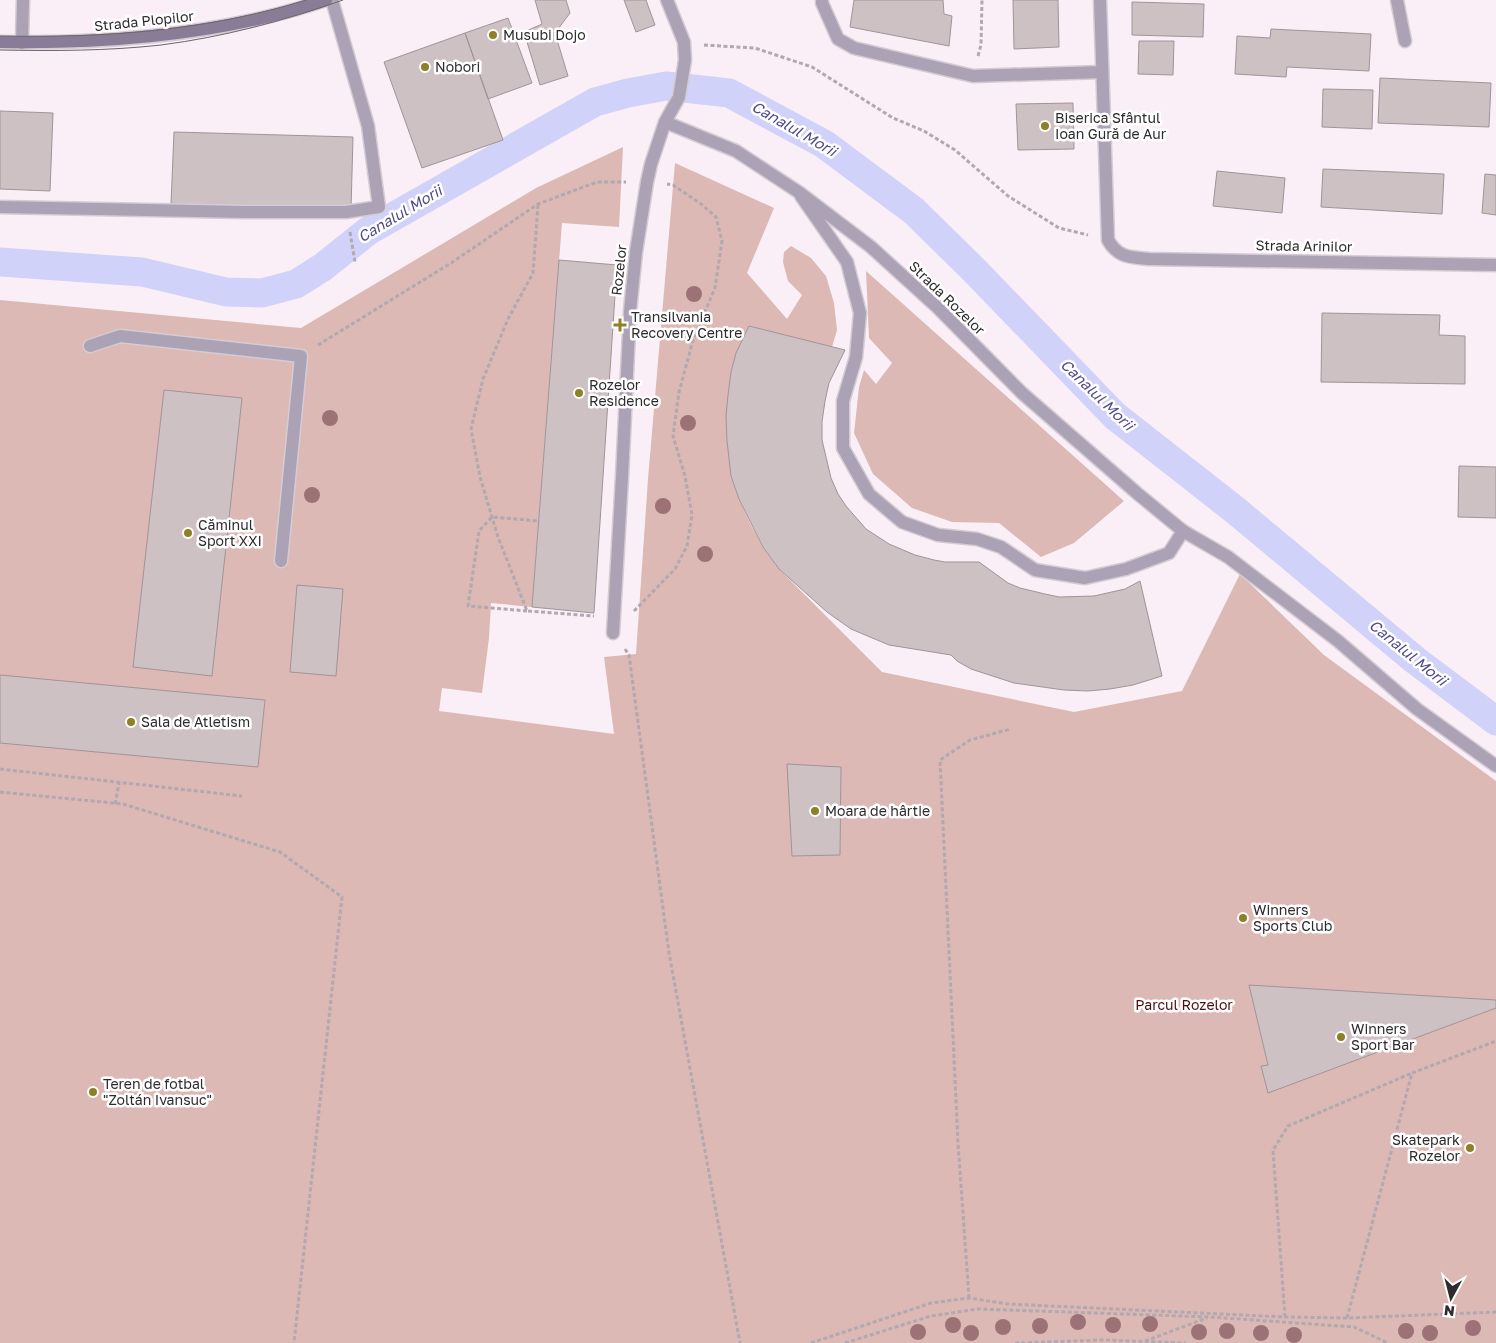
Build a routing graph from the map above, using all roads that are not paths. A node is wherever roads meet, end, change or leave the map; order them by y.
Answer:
1 (23, 0) edge
2 (326, 0) edge
3 (332, 0) edge
4 (667, 0) edge
5 (822, 0) edge
6 (1100, 0) edge
7 (1397, 0) edge
8 (1405, 41) dead end
9 (0, 42) edge
10 (22, 43) junction
11 (1102, 72) junction
12 (665, 122) junction
13 (800, 194) junction
14 (0, 207) edge
15 (1496, 265) edge
16 (90, 346) dead end
17 (1183, 531) junction
18 (281, 561) dead end
19 (613, 633) road end
20 (1496, 766) edge

1 - 10 street
2 - 10 main road, Strada Plopilor
3 - 14 street
4 - 12 street, Rozelor
5 - 11 street
6 - 11 street
7 - 8 street
9 - 10 main road, Strada Plopilor
11 - 15 street, Strada Arinilor
12 - 13 street, Strada Rozelor
12 - 19 street, Rozelor
13 - 17 street, Strada Rozelor
13 - 17 street
16 - 18 street
17 - 20 street, Strada Rozelor

